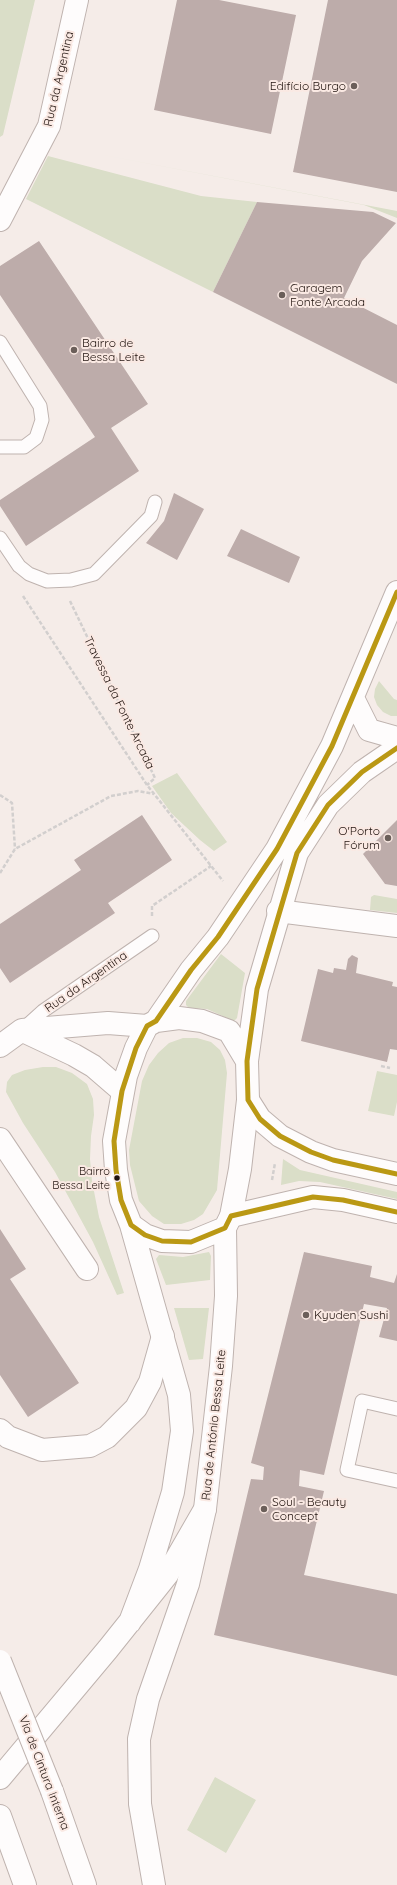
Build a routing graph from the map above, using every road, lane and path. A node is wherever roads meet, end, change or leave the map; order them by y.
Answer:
1 (77, 0) edge
2 (0, 220) edge
3 (0, 342) edge
4 (0, 450) edge
5 (155, 502) dead end
6 (0, 538) edge
7 (19, 566) junction
8 (60, 580) junction
9 (397, 592) edge
10 (353, 698) junction
11 (397, 738) edge
12 (397, 748) edge
13 (146, 784) junction
14 (154, 794) junction
15 (0, 795) edge
16 (15, 848) junction
17 (211, 866) junction
18 (0, 873) edge
19 (227, 886) dead end
20 (278, 911) junction
21 (397, 926) edge
22 (152, 936) joint
23 (152, 1024) junction
24 (22, 1030) junction
25 (0, 1046) edge
26 (248, 1061) junction
27 (381, 1066) dead end
28 (390, 1068) dead end
29 (122, 1091) junction
30 (248, 1100) junction
31 (0, 1139) edge
32 (276, 1159) dead end
33 (397, 1174) edge
34 (272, 1186) dead end
35 (397, 1212) edge
36 (228, 1222) junction
37 (131, 1225) junction
38 (87, 1269) dead end
39 (163, 1336) junction
40 (397, 1409) edge
41 (0, 1430) edge
42 (397, 1481) edge
43 (205, 1509) junction
44 (130, 1622) junction
45 (0, 1661) edge
46 (0, 1778) edge
47 (0, 1816) edge
48 (24, 1883) edge
49 (85, 1885) edge
50 (154, 1885) edge

1 - 2 main road, Rua da Argentina
3 - 4 lane
5 - 8 lane
6 - 7 lane
7 - 8 lane
7 - 13 path
8 - 13 path, Travessa da Fonte Arcada
9 - 10 main road, Rua de António Bessa Leite
10 - 11 main road
10 - 23 main road, Rua de António Bessa Leite
12 - 20 main road, Rua de António Bessa Leite
13 - 14 path, Travessa da Fonte Arcada
14 - 16 path
14 - 17 path, Travessa da Fonte Arcada
15 - 16 path
16 - 18 path
17 - 19 path, Travessa da Fonte Arcada
17 - 22 path
20 - 21 main road
20 - 26 main road, Rua de António Bessa Leite
22 - 24 lane, Rua da Argentina
23 - 24 main road, Rua da Argentina
23 - 26 main road
23 - 29 main road, Rua de António Bessa Leite
24 - 25 main road, Rua da Argentina
24 - 29 main road
26 - 30 main road, Rua de António Bessa Leite
27 - 28 path
29 - 37 main road, Rua de António Bessa Leite
30 - 33 main road
30 - 36 main road, Rua de António Bessa Leite
31 - 38 main road
32 - 34 path
35 - 36 main road
36 - 37 main road
36 - 43 main road, Rua de António Bessa Leite
37 - 39 main road, Rua de António Bessa Leite
39 - 41 main road
39 - 44 main road, Rua de António Bessa Leite
40 - 42 lane
43 - 44 main road, Rua de António Bessa Leite
43 - 50 main road
44 - 46 main road, Rua de António Bessa Leite
45 - 49 main road, Via de Cintura Interna, bridge
47 - 48 main road

